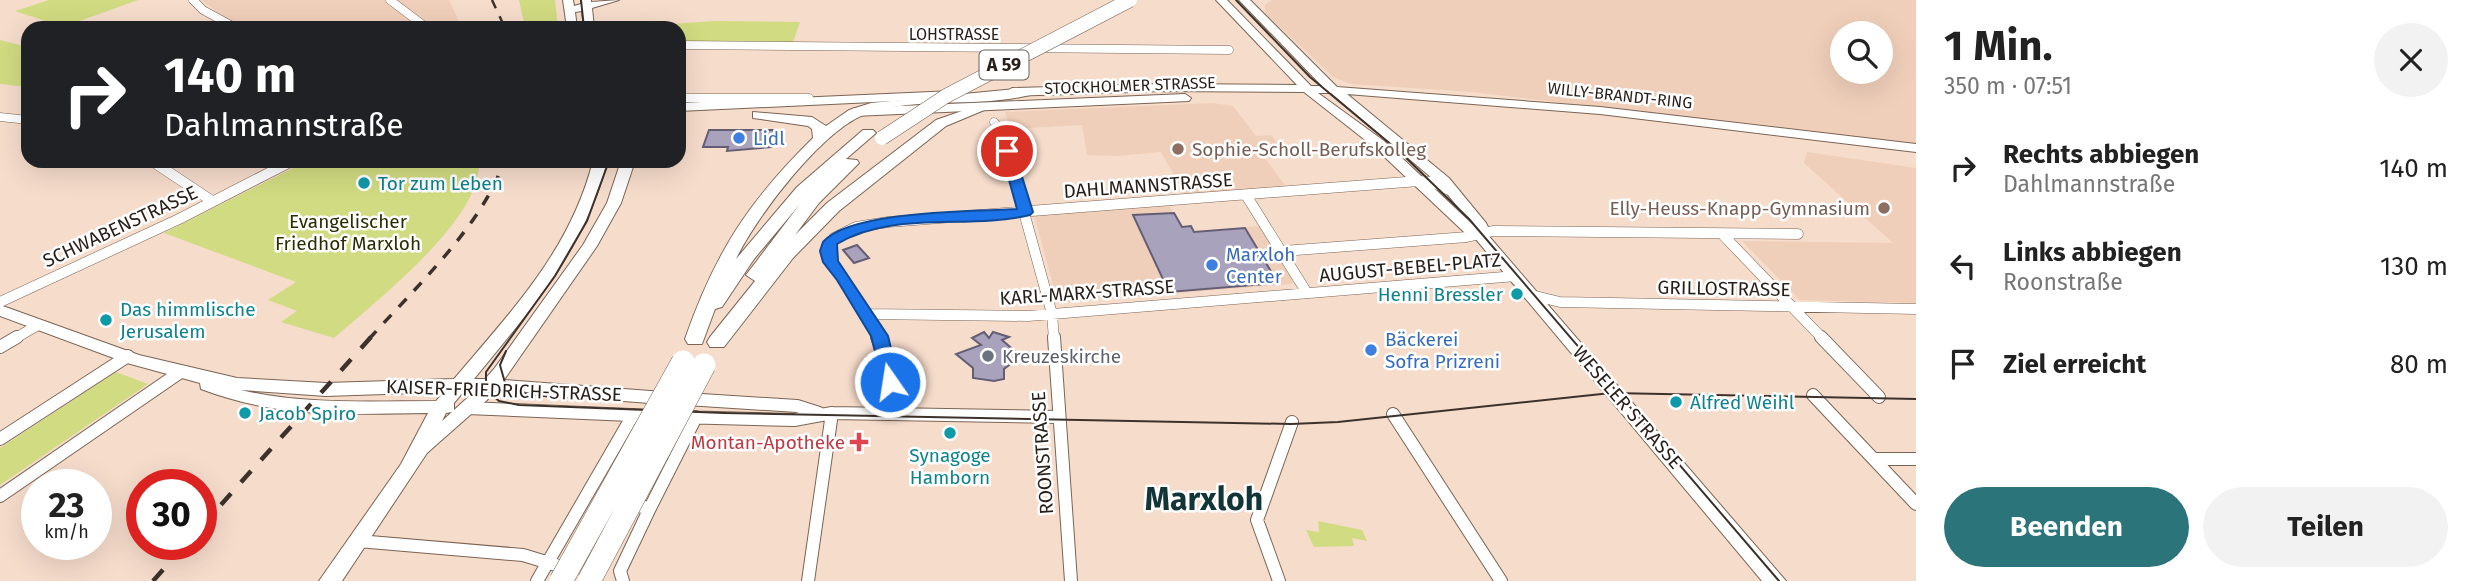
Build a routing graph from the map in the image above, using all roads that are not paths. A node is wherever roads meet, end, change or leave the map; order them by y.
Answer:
1 (192, 0) edge
2 (390, 0) edge
3 (614, 0) edge
4 (1112, 0) edge
5 (1130, 0) edge
6 (1221, 0) edge
7 (1244, 0) edge
8 (587, 4) edge
9 (569, 5) edge
10 (220, 21) edge
11 (418, 21) edge
12 (686, 45) edge
13 (1229, 50) dead end
14 (1277, 60) junction
15 (1246, 87) junction
16 (1305, 89) junction
17 (1025, 92) junction
18 (1318, 94) junction
19 (1333, 95) junction
20 (686, 98) edge
21 (836, 100) junction
22 (1346, 100) junction
23 (686, 107) edge
24 (888, 108) junction
25 (858, 112) junction
26 (992, 114) junction
27 (758, 115) junction
28 (686, 116) edge
29 (0, 117) edge
30 (21, 119) edge
31 (875, 135) junction
32 (821, 139) junction
33 (1916, 148) edge
34 (902, 152) junction
35 (1916, 154) edge
36 (162, 168) edge
37 (278, 168) edge
38 (598, 168) edge
39 (626, 168) edge
40 (1438, 176) junction
41 (1415, 177) junction
42 (1450, 190) junction
43 (1246, 195) junction
44 (212, 201) junction
45 (1025, 212) junction
46 (1479, 234) junction
47 (1798, 234) dead end
48 (1723, 235) junction
49 (1283, 251) junction
50 (1516, 276) junction
51 (1307, 293) junction
52 (1531, 295) junction
53 (0, 302) edge
54 (1792, 307) junction
55 (1916, 309) edge
56 (0, 310) edge
57 (868, 314) junction
58 (1052, 314) junction
59 (38, 325) junction
60 (695, 339) junction
61 (717, 342) junction
62 (0, 347) edge
63 (128, 356) junction
64 (693, 363) junction
65 (185, 375) junction
66 (460, 385) junction
67 (491, 385) junction
68 (1813, 395) dead end
69 (1879, 397) dead end
70 (441, 407) junction
71 (467, 408) junction
72 (825, 413) junction
73 (894, 414) junction
74 (1392, 414) dead end
75 (633, 415) junction
76 (696, 417) junction
77 (1058, 417) junction
78 (1292, 422) dead end
79 (0, 439) edge
80 (418, 453) junction
81 (1874, 459) junction
82 (1916, 459) edge
83 (0, 496) edge
84 (586, 496) junction
85 (1916, 504) edge
86 (650, 508) junction
87 (358, 541) junction
88 (554, 572) edge
89 (330, 581) edge
90 (537, 581) edge
91 (589, 581) edge
92 (605, 581) edge
93 (622, 581) edge
94 (808, 581) edge
95 (1071, 581) edge
96 (1279, 581) edge
97 (1501, 581) edge
98 (1775, 581) edge

1 - 10 street
2 - 11 street
3 - 8 main road
4 - 31 highway, A 59
5 - 31 highway, A 59, bridge
6 - 14 main road
7 - 19 main road
8 - 9 main road
12 - 13 street, LOHSTRASSE
14 - 15 main road
14 - 16 main road
15 - 16 main road, STOCKHOLMER STRASSE
15 - 17 main road, STOCKHOLMER STRASSE
16 - 18 main road, STOCKHOLMER STRASSE
17 - 21 main road, STOCKHOLMER STRASSE
17 - 24 highway
18 - 19 main road, STOCKHOLMER STRASSE
18 - 26 main road, STOCKHOLMER STRASSE
18 - 41 main road, WESELER STRASSE
19 - 22 main road, WILLY-BRANDT-RING
19 - 33 main road, WILLY-BRANDT-RING
20 - 21 street, STOCKHOLMER STRASSE
21 - 23 main road, STOCKHOLMER STRASSE
21 - 24 highway
22 - 35 main road, WILLY-BRANDT-RING
22 - 40 main road, WESELER STRASSE
24 - 25 highway
24 - 26 main road, STOCKHOLMER STRASSE
24 - 34 highway
25 - 27 main road
25 - 32 highway
26 - 34 highway
26 - 45 street, ROONSTRASSE
27 - 28 main road
27 - 32 highway
29 - 30 street
31 - 60 highway, A 59
31 - 61 highway, A 59
32 - 60 highway
34 - 61 highway
36 - 44 street
37 - 44 street, SCHWABENSTRASSE
38 - 66 main road
39 - 67 main road
40 - 41 street
40 - 42 main road, WESELER STRASSE
41 - 42 street, DAHLMANNSTRASSE
41 - 43 street, DAHLMANNSTRASSE
41 - 46 main road, WESELER STRASSE
42 - 46 main road, WESELER STRASSE
43 - 45 street, DAHLMANNSTRASSE
43 - 49 street
44 - 53 street, SCHWABENSTRASSE
45 - 57 street, DAHLMANNSTRASSE
45 - 58 street, ROONSTRASSE
46 - 48 street, AUGUST-BEBEL-PLATZ
46 - 49 street, AUGUST-BEBEL-PLATZ
46 - 50 main road, WESELER STRASSE
47 - 48 street, AUGUST-BEBEL-PLATZ
48 - 54 street
49 - 51 street
50 - 51 street, AUGUST-BEBEL-PLATZ
50 - 52 main road, WESELER STRASSE
51 - 58 street, KARL-MARX-STRASSE
52 - 54 street, GRILLOSTRASSE
52 - 98 main road, WESELER STRASSE
54 - 55 street, GRILLOSTRASSE
54 - 69 street
56 - 59 main road, KAISER-FRIEDRICH-STRASSE
57 - 58 street, KARL-MARX-STRASSE
57 - 73 street, DAHLMANNSTRASSE
58 - 77 street, ROONSTRASSE
59 - 62 street
59 - 63 main road, KAISER-FRIEDRICH-STRASSE
60 - 64 highway, A 59
61 - 64 highway, A 59
63 - 65 main road, KAISER-FRIEDRICH-STRASSE
63 - 79 street
64 - 88 highway, A 59, bridge
64 - 91 highway, A 59, bridge
65 - 66 main road, KAISER-FRIEDRICH-STRASSE
65 - 70 main road, KAISER-FRIEDRICH-STRASSE
65 - 83 street
66 - 67 main road, KAISER-FRIEDRICH-STRASSE
66 - 70 main road
67 - 71 main road
67 - 72 street, KAISER-FRIEDRICH-STRASSE
68 - 81 street
70 - 71 main road, KAISER-FRIEDRICH-STRASSE
70 - 80 main road
71 - 75 street, KAISER-FRIEDRICH-STRASSE
71 - 80 main road
72 - 73 street, KAISER-FRIEDRICH-STRASSE
72 - 76 street, KAISER-FRIEDRICH-STRASSE
72 - 94 street
73 - 77 street, KAISER-FRIEDRICH-STRASSE
74 - 97 street
75 - 76 street, KAISER-FRIEDRICH-STRASSE
75 - 84 street
76 - 86 street
77 - 95 street, ROONSTRASSE
78 - 96 street
80 - 87 main road
81 - 82 street
81 - 85 street
84 - 86 street
84 - 88 street
86 - 93 street
87 - 88 street
87 - 89 main road
88 - 90 street
88 - 92 street

